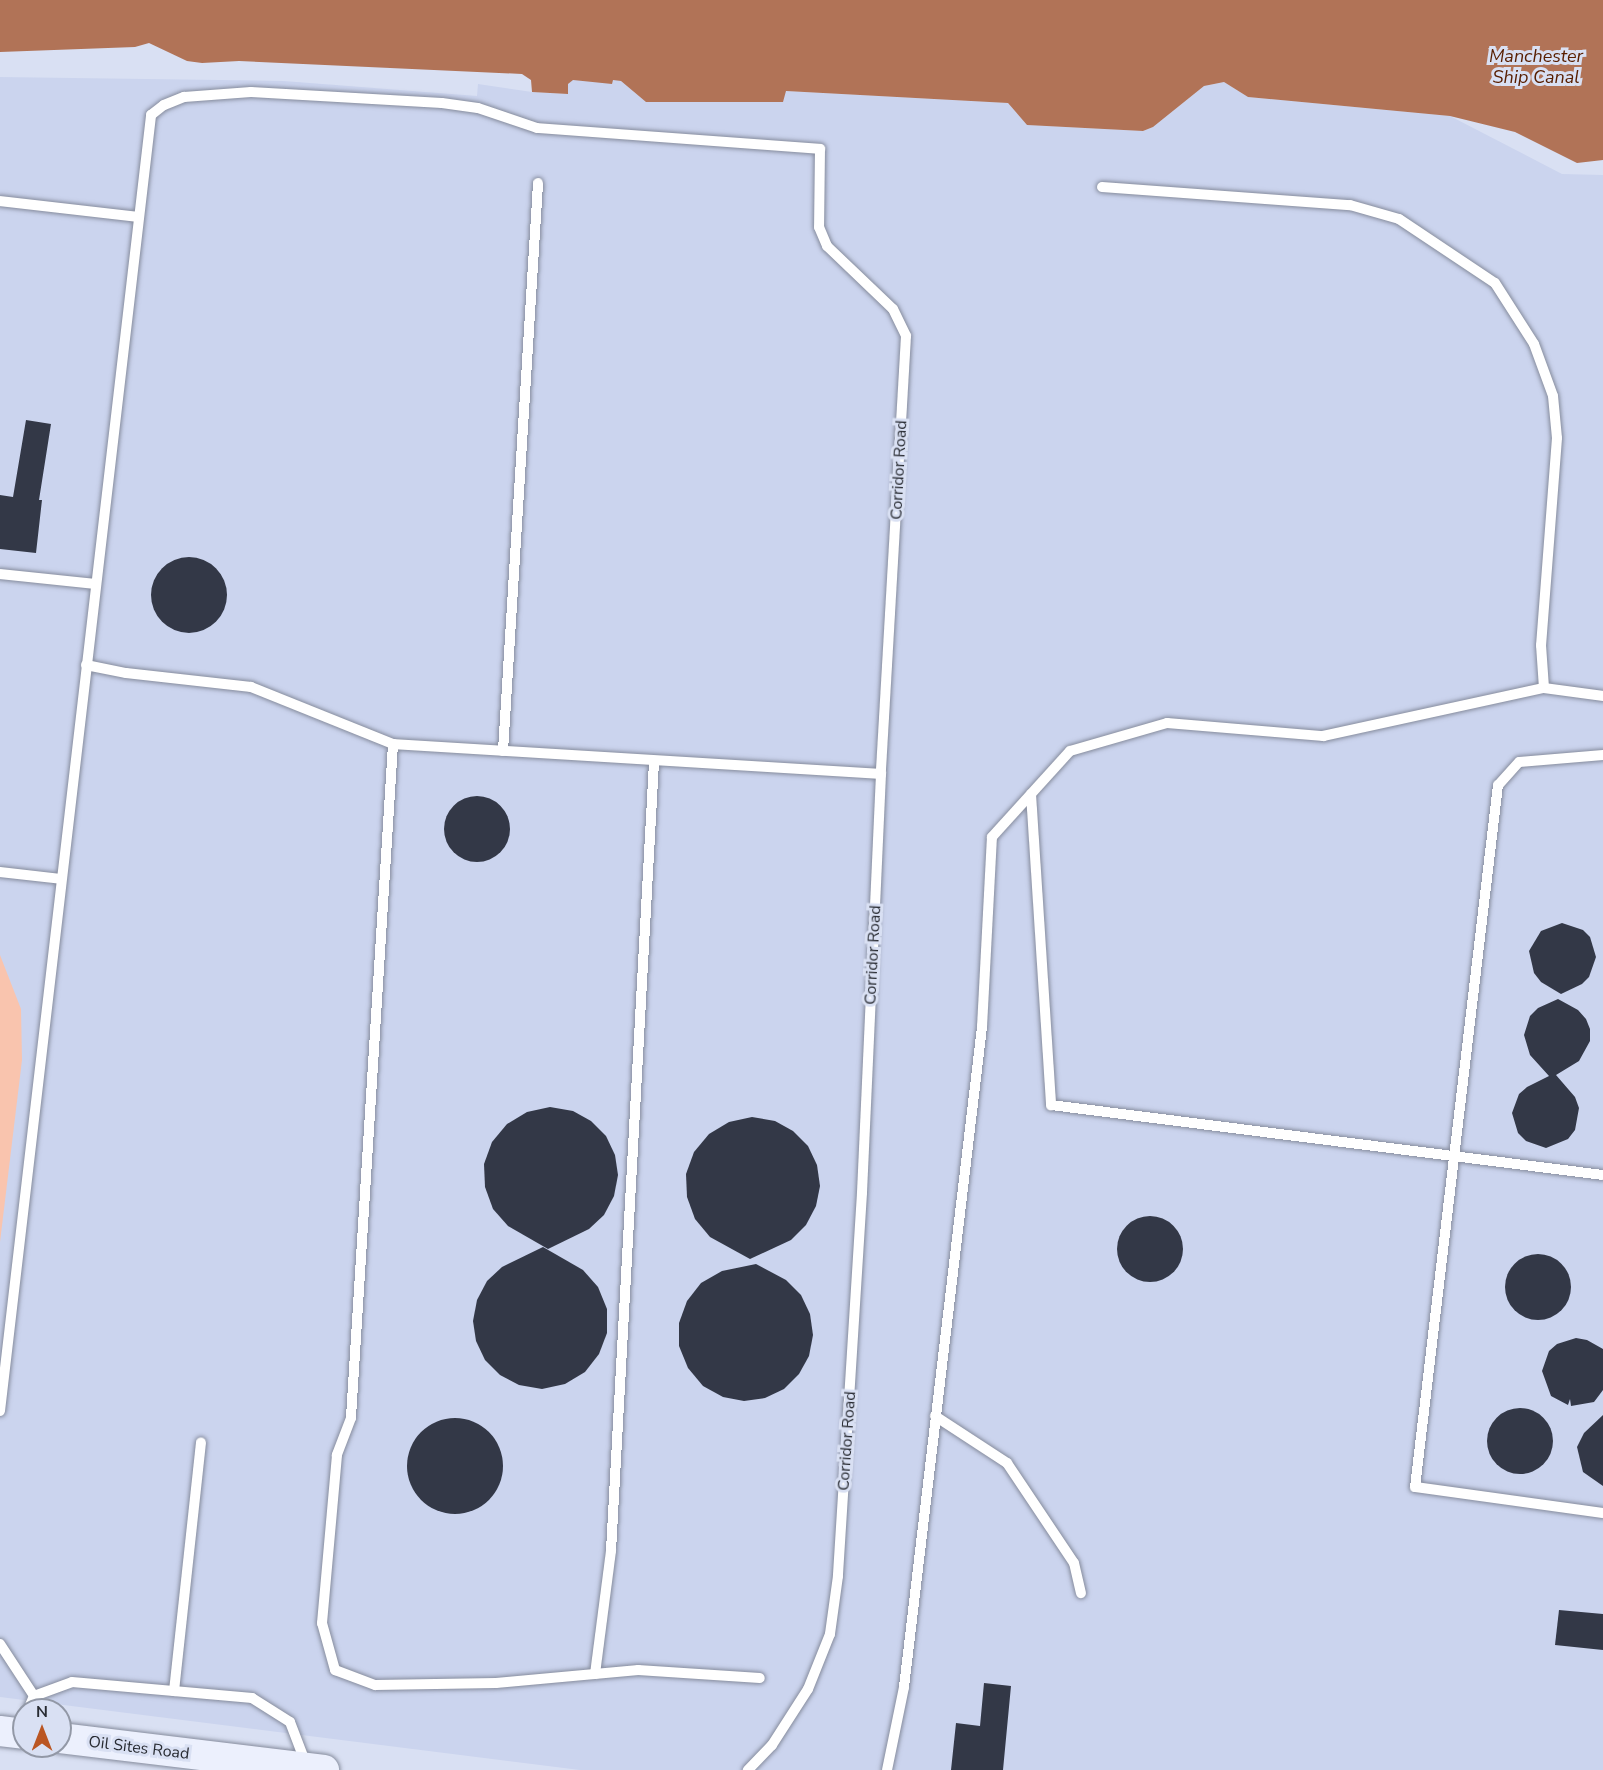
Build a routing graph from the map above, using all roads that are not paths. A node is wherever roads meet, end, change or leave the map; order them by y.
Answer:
1 (538, 183) dead end
2 (1102, 187) dead end
3 (0, 201) edge
4 (138, 217) junction
5 (0, 574) edge
6 (95, 585) junction
7 (86, 665) junction
8 (1544, 688) junction
9 (1603, 696) edge
10 (393, 744) junction
11 (503, 751) junction
12 (1603, 755) edge
13 (654, 760) junction
14 (881, 774) junction
15 (1030, 794) junction
16 (0, 872) edge
17 (61, 879) junction
18 (1453, 1156) junction
19 (1603, 1175) edge
20 (0, 1411) edge
21 (935, 1416) junction
22 (201, 1443) dead end
23 (1603, 1513) edge
24 (1081, 1593) dead end
25 (0, 1644) edge
26 (595, 1674) junction
27 (760, 1678) dead end
28 (174, 1691) junction
29 (34, 1696) joint
30 (72, 1739) edge
31 (316, 1769) edge
32 (748, 1770) edge
33 (887, 1770) edge

1 - 11 lane
2 - 8 lane
3 - 4 lane
4 - 6 lane
4 - 14 lane, Corridor Road
5 - 6 lane
6 - 7 lane
7 - 10 lane
7 - 17 lane
8 - 9 lane
8 - 15 lane
10 - 11 lane
10 - 26 lane
11 - 13 lane
12 - 18 lane
13 - 14 lane
13 - 26 lane
14 - 32 lane, Corridor Road
15 - 18 lane
15 - 21 lane
16 - 17 lane
17 - 20 lane
18 - 19 lane
18 - 23 lane
21 - 24 lane
21 - 33 lane
22 - 28 lane
25 - 29 lane
26 - 27 lane
28 - 29 lane
28 - 31 lane
30 - 31 street, Oil Sites Road

